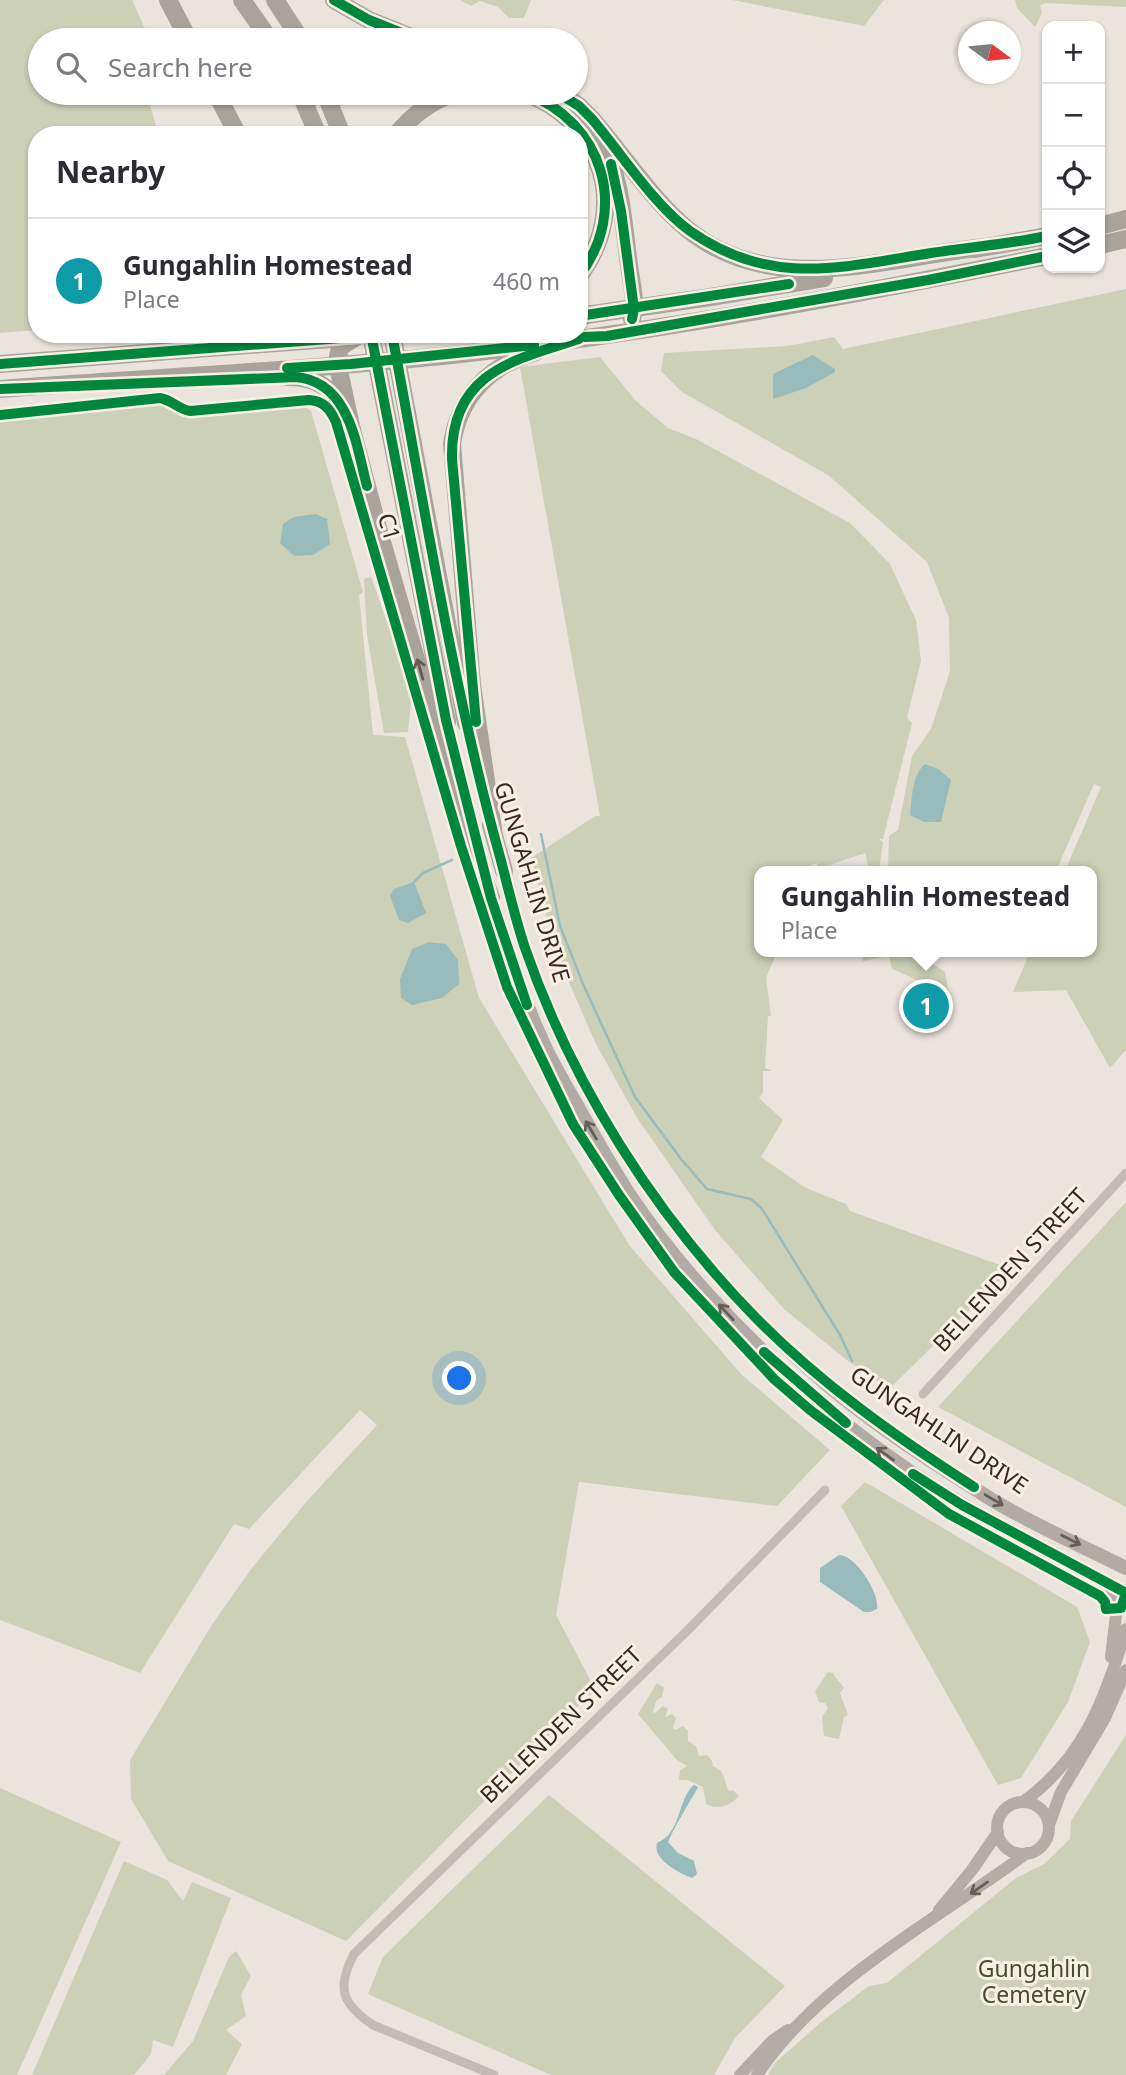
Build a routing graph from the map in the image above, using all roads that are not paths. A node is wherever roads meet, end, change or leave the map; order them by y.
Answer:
1 (168, 0) edge
2 (242, 0) edge
3 (275, 0) edge
4 (334, 0) edge
5 (183, 28) edge
6 (262, 28) edge
7 (293, 28) edge
8 (389, 28) edge
9 (222, 105) edge
10 (305, 105) edge
11 (331, 105) edge
12 (429, 105) edge
13 (550, 105) edge
14 (570, 105) edge
15 (574, 105) edge
16 (233, 126) edge
17 (314, 126) edge
18 (339, 126) edge
19 (405, 126) edge
20 (576, 126) edge
21 (588, 142) edge
22 (1126, 219) edge
23 (1105, 225) edge
24 (1042, 237) edge
25 (1126, 239) edge
26 (1105, 244) edge
27 (985, 247) junction
28 (1042, 257) edge
29 (588, 261) edge
30 (634, 309) junction
31 (588, 315) edge
32 (614, 334) junction
33 (588, 337) edge
34 (213, 343) edge
35 (247, 343) edge
36 (311, 343) edge
37 (346, 343) edge
38 (367, 343) edge
39 (394, 343) edge
40 (537, 343) edge
41 (564, 343) edge
42 (201, 348) junction
43 (337, 360) junction
44 (0, 364) edge
45 (0, 389) edge
46 (351, 426) junction
47 (494, 836) junction
48 (504, 871) joint
49 (491, 898) junction
50 (1126, 1173) edge
51 (923, 1394) dead end
52 (825, 1490) dead end
53 (1126, 1568) edge
54 (1109, 1584) junction
55 (1126, 1593) edge
56 (1126, 1629) edge
57 (1126, 1670) edge
58 (1102, 1698) junction
59 (1023, 1802) junction
60 (1049, 1825) junction
61 (998, 1832) junction
62 (1027, 1853) junction
63 (929, 1920) junction
64 (800, 2022) junction
65 (494, 2075) edge
66 (740, 2075) edge
67 (757, 2075) edge

1 - 5 highway
2 - 6 highway
3 - 7 highway
4 - 8 highway
9 - 16 highway
10 - 17 highway
11 - 18 highway
12 - 19 highway
13 - 20 highway
14 - 30 highway
15 - 27 highway
21 - 29 highway
22 - 23 highway
24 - 27 highway
25 - 26 highway
27 - 30 highway
28 - 32 highway
30 - 31 highway
30 - 32 highway
32 - 33 highway
34 - 42 highway
35 - 42 highway
36 - 43 highway
37 - 43 highway
38 - 49 highway, GUNGAHLIN DRIVE
39 - 47 highway, GUNGAHLIN DRIVE
40 - 43 highway
41 - 47 highway
42 - 44 highway
43 - 45 highway
43 - 46 highway
45 - 46 highway
49 -> 46 highway
47 - 48 highway, GUNGAHLIN DRIVE
48 -> 53 main road, GUNGAHLIN DRIVE
54 -> 49 main road, GUNGAHLIN DRIVE
50 - 51 street, BELLENDEN STREET
52 - 65 street, BELLENDEN STREET
54 - 55 main road, GUNGAHLIN DRIVE
54 - 58 main road
56 - 58 main road
57 - 60 main road
58 - 59 main road
59 - 60 main road
59 - 61 main road
60 - 62 main road
61 - 62 main road
61 - 63 main road
62 -> 63 main road
63 - 64 main road
64 - 66 main road
64 - 67 main road

